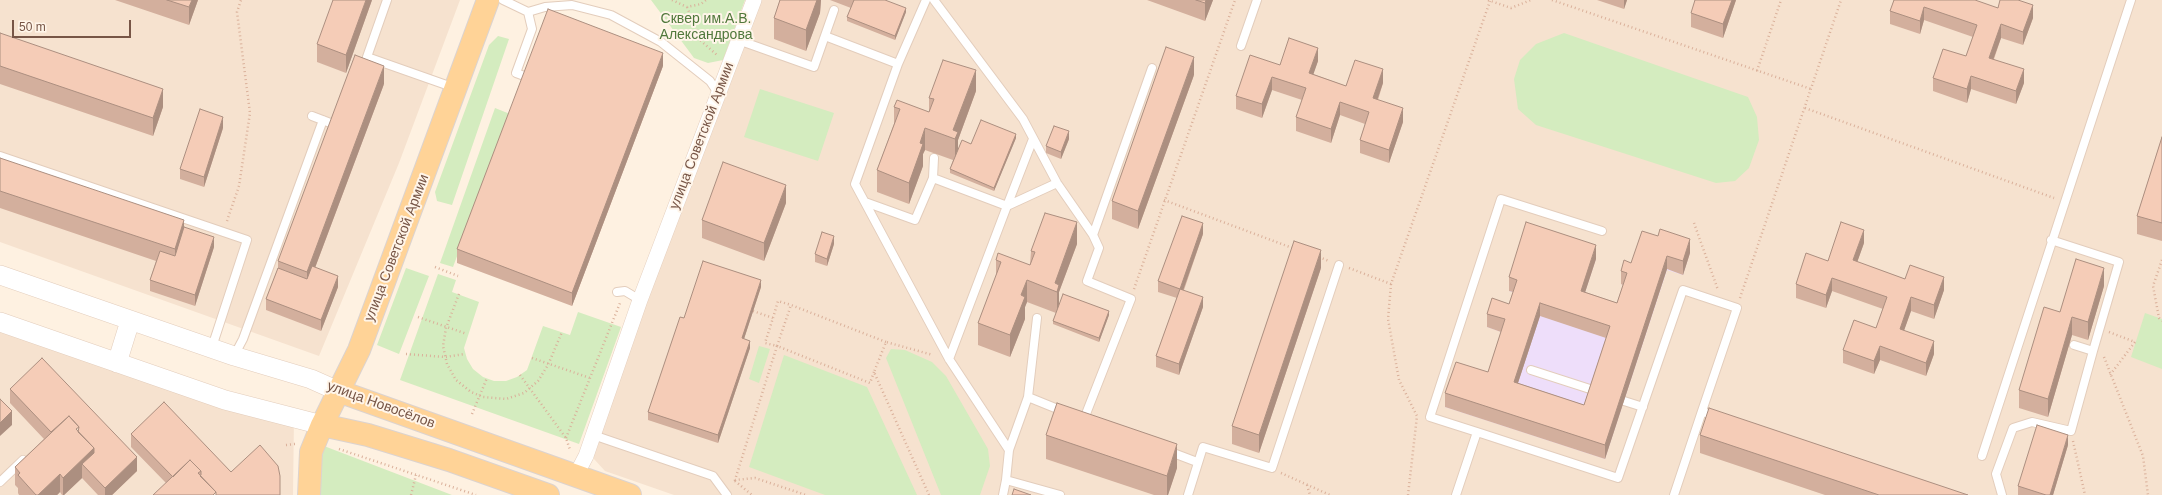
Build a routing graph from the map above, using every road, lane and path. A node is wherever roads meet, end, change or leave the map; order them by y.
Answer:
1 (241, 0) edge
2 (387, 0) edge
3 (488, 0) edge
4 (503, 0) edge
5 (672, 0) edge
6 (706, 0) edge
7 (754, 0) edge
8 (926, 0) edge
9 (934, 0) edge
10 (1235, 0) edge
11 (1257, 0) edge
12 (1489, 0) edge
13 (1531, 0) edge
14 (1552, 0) edge
15 (1781, 0) edge
16 (1841, 0) edge
17 (2132, 0) edge
18 (687, 7) junction
19 (834, 10) dead end
20 (528, 12) junction
21 (825, 36) junction
22 (738, 40) junction
23 (1241, 46) dead end
24 (898, 64) junction
25 (1152, 68) dead end
26 (1757, 71) junction
27 (527, 77) edge
28 (714, 87) junction
29 (456, 88) junction
30 (1811, 90) junction
31 (1805, 108) junction
32 (312, 116) dead end
33 (323, 120) junction
34 (333, 124) edge
35 (1033, 139) junction
36 (0, 156) edge
37 (934, 158) dead end
38 (933, 178) junction
39 (1057, 183) junction
40 (1164, 200) junction
41 (865, 202) junction
42 (2064, 202) junction
43 (1007, 206) junction
44 (1694, 223) dead end
45 (1602, 231) dead end
46 (224, 232) junction
47 (1093, 235) junction
48 (2052, 240) junction
49 (1303, 252) edge
50 (1317, 257) edge
51 (2162, 260) edge
52 (1339, 265) junction
53 (435, 267) dead end
54 (0, 276) edge
55 (458, 276) dead end
56 (1391, 284) junction
57 (621, 291) joint
58 (459, 294) dead end
59 (1131, 299) junction
60 (640, 300) junction
61 (1723, 304) junction
62 (791, 305) junction
63 (1737, 308) junction
64 (753, 311) edge
65 (418, 317) dead end
66 (773, 318) junction
67 (1037, 318) dead end
68 (130, 321) junction
69 (2162, 321) edge
70 (0, 322) edge
71 (446, 327) junction
72 (2100, 328) junction
73 (562, 332) dead end
74 (467, 334) dead end
75 (886, 342) junction
76 (2074, 345) dead end
77 (777, 346) junction
78 (212, 347) junction
79 (2093, 351) junction
80 (406, 354) dead end
81 (465, 354) dead end
82 (234, 356) junction
83 (445, 357) junction
84 (532, 358) dead end
85 (949, 359) junction
86 (117, 363) junction
87 (549, 364) junction
88 (1531, 370) dead end
89 (874, 372) junction
90 (520, 375) dead end
91 (2110, 375) junction
92 (487, 378) dead end
93 (590, 378) junction
94 (529, 389) junction
95 (1593, 390) edge
96 (338, 391) junction
97 (480, 395) junction
98 (1028, 397) junction
99 (1624, 401) edge
100 (1643, 407) junction
101 (1702, 411) junction
102 (472, 414) dead end
103 (1717, 416) edge
104 (2071, 431) junction
105 (1476, 432) junction
106 (319, 433) junction
107 (593, 435) junction
108 (566, 438) junction
109 (286, 445) dead end
110 (1162, 449) edge
111 (570, 450) dead end
112 (1009, 450) junction
113 (28, 455) edge
114 (1982, 456) dead end
115 (1198, 462) junction
116 (1269, 467) junction
117 (416, 475) junction
118 (576, 475) junction
119 (735, 480) junction
120 (1006, 480) junction
121 (0, 482) edge
122 (1307, 484) junction
123 (733, 488) dead end
124 (471, 494) edge
125 (630, 494) edge
126 (309, 495) edge
127 (411, 495) edge
128 (476, 495) edge
129 (548, 495) edge
130 (728, 495) edge
131 (752, 495) edge
132 (806, 495) edge
133 (929, 495) edge
134 (1003, 495) edge
135 (1060, 495) edge
136 (1188, 495) edge
137 (1310, 495) edge
138 (1330, 495) edge
139 (1408, 495) edge
140 (1456, 495) edge
141 (1674, 495) edge
142 (2002, 495) edge
143 (2085, 495) edge
144 (2148, 495) edge

1 - 46 path
2 - 29 lane
3 - 29 main road, улица Советской Армии
4 - 20 lane
5 - 18 path
6 - 18 path
7 - 22 street, улица Советской Армии
8 - 24 lane
9 - 35 lane
10 - 40 path
11 - 23 lane
12 - 13 path
12 - 56 path
14 - 26 path
15 - 26 path
16 - 30 path
17 - 42 lane
18 - 28 path
19 - 21 lane
20 - 27 lane
20 - 28 lane
21 - 22 lane
21 - 24 lane
22 - 28 street, улица Советской Армии
24 - 41 lane
25 - 47 lane
26 - 30 path
28 - 60 street, улица Советской Армии
29 - 96 main road, улица Советской Армии
30 - 31 path
31 - 42 path
31 - 63 path
32 - 33 lane
33 - 34 lane
33 - 82 lane
35 - 39 lane
35 - 43 lane
36 - 46 lane
37 - 38 lane
38 - 41 lane
38 - 43 lane
39 - 43 lane
39 - 47 lane
40 - 49 path
40 - 59 path
41 - 85 lane
42 - 48 lane
43 - 85 lane
44 - 61 path
45 - 105 lane
46 - 78 lane
47 - 59 lane
48 - 72 lane
48 - 114 lane
50 - 52 path
51 - 69 path
52 - 56 path
52 - 116 lane
53 - 55 path
54 - 68 street, улица Новосёлов
56 - 139 path
57 - 60 lane
57 - 93 path
58 - 71 path
59 - 98 lane
60 - 107 street, улица Советской Армии
61 - 63 lane
61 - 100 lane
62 - 66 path
62 - 75 path
62 - 77 path
63 - 101 lane
64 - 66 path
65 - 71 path
66 - 77 path
67 - 98 lane
68 - 78 street, улица Новосёлов
68 - 86 street
70 - 86 street
71 - 74 path
71 - 83 path
72 - 79 lane
72 - 91 path
73 - 87 path
75 - 85 path
75 - 89 path
76 - 79 lane
77 - 89 path
77 - 119 path
78 - 82 street, улица Новосёлов
79 - 91 path
79 - 104 lane
80 - 83 path
81 - 83 path
82 - 96 street, улица Новосёлов
83 - 97 path
84 - 87 path
85 - 112 lane
86 - 106 street
87 - 93 path
87 - 94 path
88 - 95 lane
89 - 133 path
90 - 94 path
91 - 144 path
92 - 97 path
93 - 108 path
94 - 97 path
94 - 108 path
96 - 106 main road, улица Советской Армии
96 - 118 main road, улица Новосёлов
97 - 102 path
98 - 112 lane
99 - 100 lane
100 - 105 lane
101 - 103 lane
101 - 141 lane
104 - 142 lane
104 - 143 path
105 - 140 lane
106 - 109 path
106 - 117 path
106 - 126 main road, улица Советской Армии
106 - 129 main road
107 - 118 street, улица Советской Армии
107 - 130 lane
108 - 111 path
110 - 115 lane
112 - 120 lane
113 - 121 lane
115 - 116 lane
115 - 136 lane
116 - 122 path
117 - 124 path
117 - 127 path
118 - 125 main road, улица Новосёлов
119 - 123 path
119 - 131 path
119 - 132 path
120 - 134 lane
120 - 135 lane
122 - 137 path
122 - 138 path
124 - 128 path

